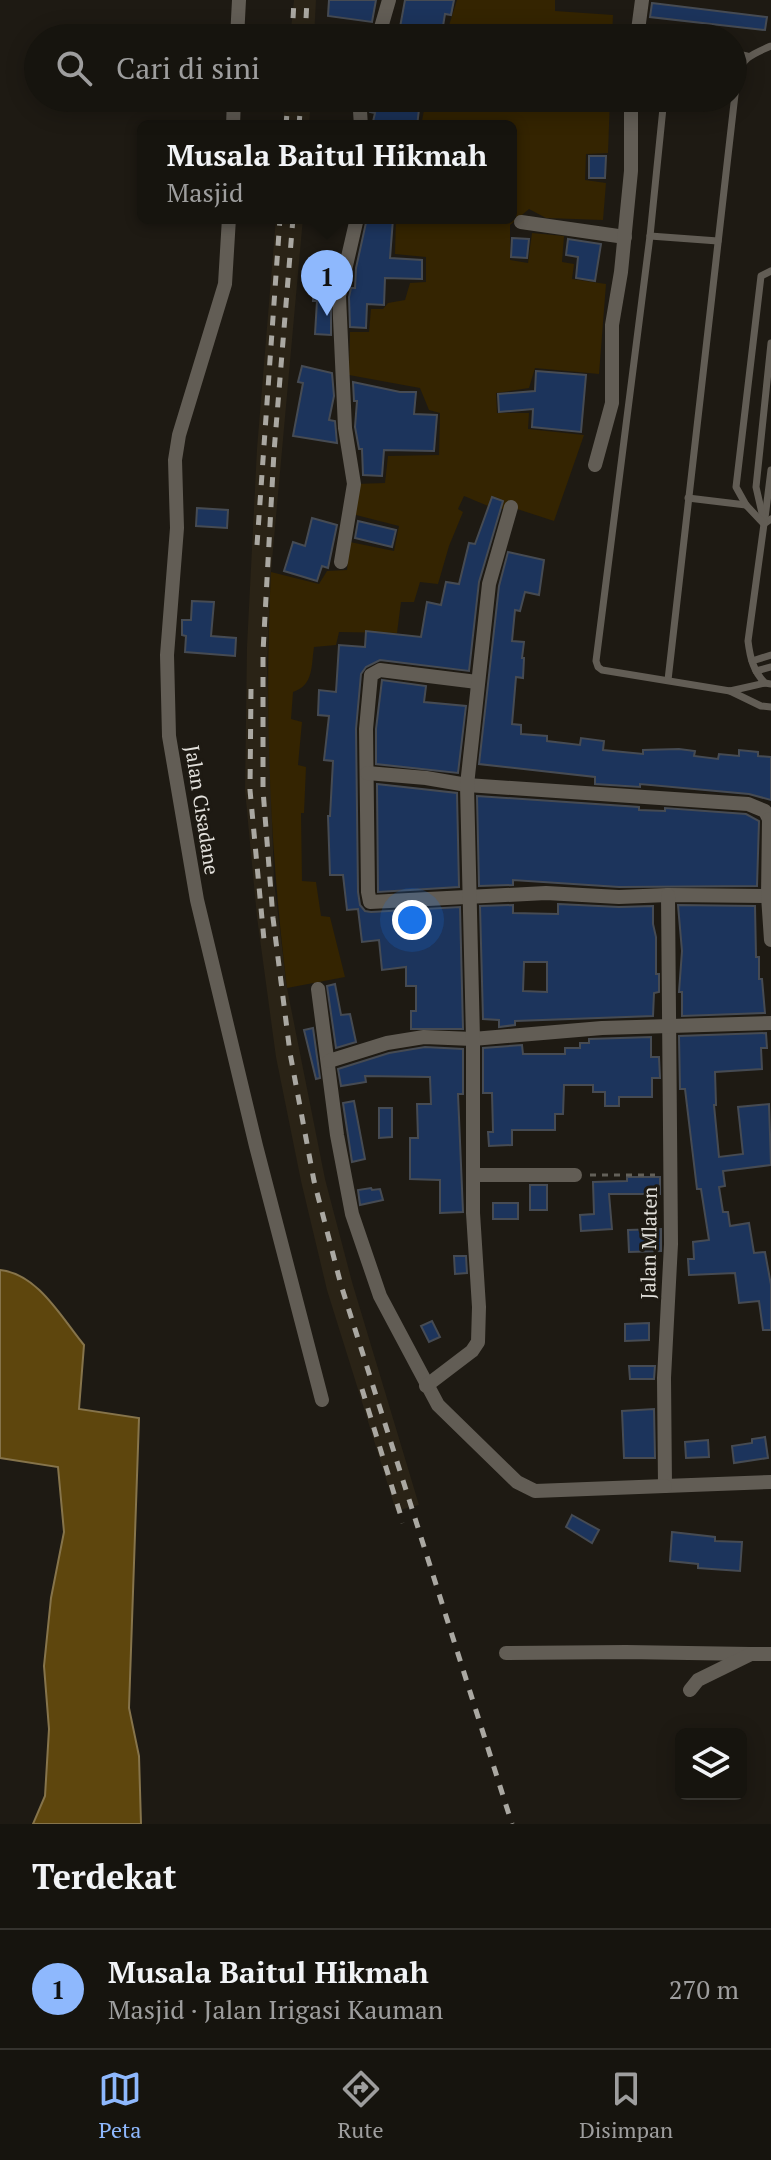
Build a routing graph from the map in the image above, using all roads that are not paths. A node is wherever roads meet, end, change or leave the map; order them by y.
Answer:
1 (239, 0) edge
2 (389, 0) edge
3 (642, 0) edge
4 (238, 24) edge
5 (382, 24) edge
6 (639, 24) edge
7 (771, 46) edge
8 (747, 56) edge
9 (631, 112) edge
10 (663, 112) edge
11 (733, 112) edge
12 (521, 222) dead end
13 (229, 224) edge
14 (356, 224) edge
15 (650, 236) junction
16 (625, 237) junction
17 (718, 241) junction
18 (771, 271) edge
19 (771, 343) edge
20 (595, 465) dead end
21 (771, 470) edge
22 (688, 498) junction
23 (746, 505) junction
24 (511, 507) dead end
25 (771, 513) edge
26 (768, 521) edge
27 (341, 562) dead end
28 (771, 655) edge
29 (752, 661) junction
30 (771, 667) edge
31 (756, 671) junction
32 (668, 680) junction
33 (477, 682) junction
34 (768, 683) edge
35 (730, 691) junction
36 (771, 707) edge
37 (367, 773) junction
38 (467, 785) junction
39 (770, 819) edge
40 (668, 895) junction
41 (768, 896) junction
42 (468, 897) junction
43 (771, 940) edge
44 (318, 989) dead end
45 (771, 1023) edge
46 (668, 1027) junction
47 (473, 1039) junction
48 (329, 1061) junction
49 (473, 1175) junction
50 (575, 1175) road end
51 (426, 1386) junction
52 (322, 1400) dead end
53 (771, 1482) edge
54 (665, 1486) junction
55 (506, 1653) dead end
56 (751, 1654) junction
57 (771, 1654) edge
58 (690, 1690) dead end

1 - 4 street
2 - 5 street
3 - 6 street
7 - 8 lane
9 - 16 street
10 - 15 lane
11 - 17 lane
12 - 16 street
13 - 52 street, Jalan Cisadane
14 - 27 street
15 - 17 lane
15 - 32 lane
16 - 20 street
17 - 22 lane
18 - 23 lane
19 - 26 lane
21 - 26 lane
22 - 23 lane
22 - 32 lane
23 - 26 lane
24 - 33 street
25 - 26 lane
26 - 29 lane
28 - 29 lane
29 - 31 lane
30 - 31 lane
31 - 34 lane
32 - 35 lane
33 - 37 street
33 - 38 street
34 - 35 lane
35 - 36 lane
37 - 38 street
37 - 42 street
38 - 39 street
38 - 42 street
39 - 41 street
40 - 41 street
40 - 42 street
40 - 46 street, Jalan Mlaten
41 - 43 street
42 - 47 street
44 - 48 street
45 - 46 street
46 - 47 street
46 - 54 street, Jalan Mlaten
47 - 48 street
47 - 49 street
48 - 51 street
49 - 50 street
49 - 51 street
51 - 54 street
53 - 54 street
55 - 56 street
56 - 57 street
56 - 58 street

